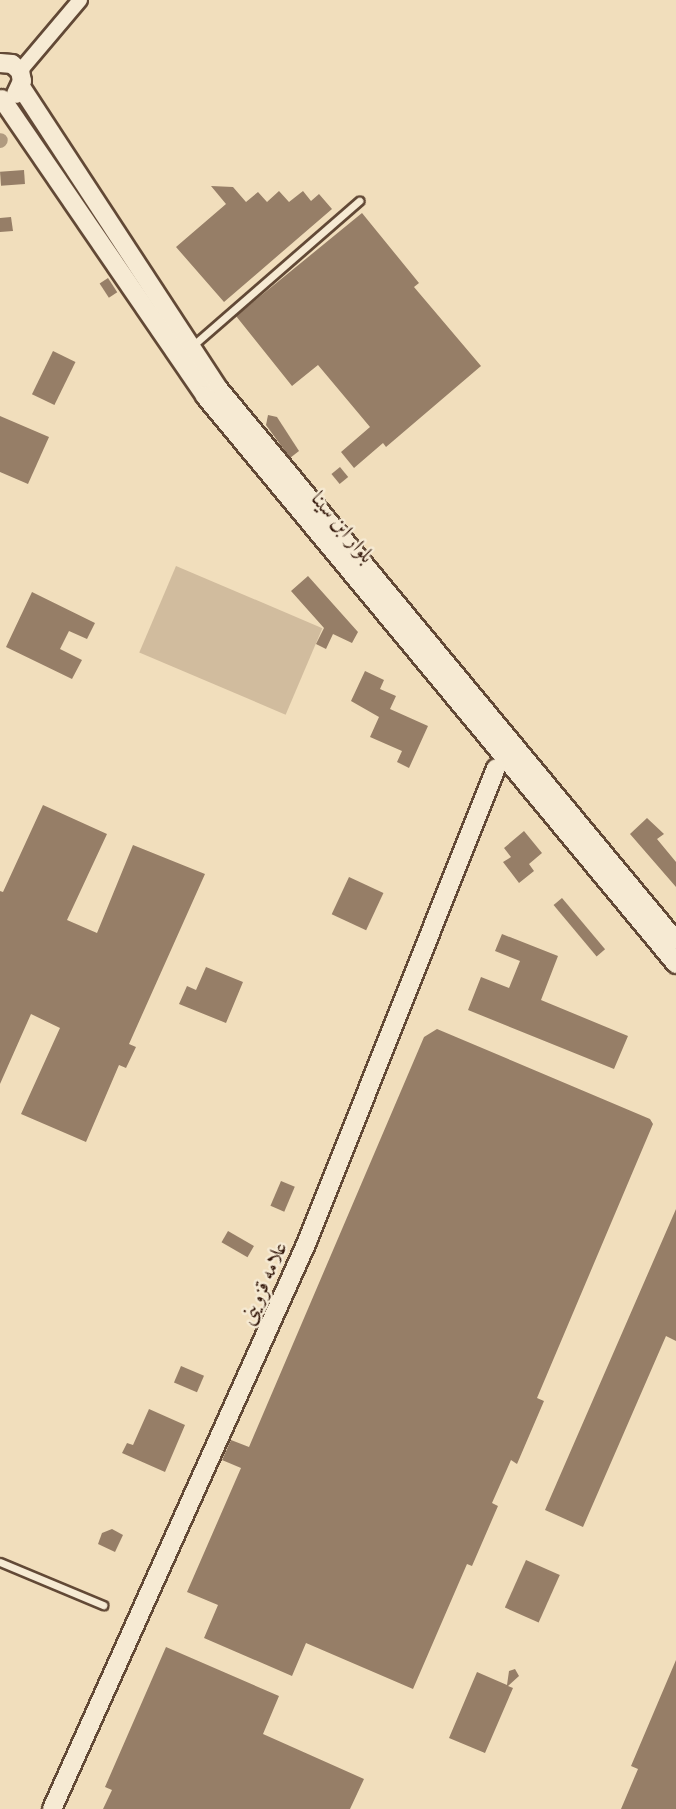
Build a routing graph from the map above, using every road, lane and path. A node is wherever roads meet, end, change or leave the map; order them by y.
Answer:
1 (80, 0) edge
2 (10, 66) edge
3 (1, 99) edge
4 (359, 201) dead end
5 (190, 347) junction
6 (496, 768) dead end
7 (676, 941) edge
8 (676, 964) edge
9 (0, 1562) edge
10 (103, 1605) dead end
11 (52, 1809) edge

1 - 2 street
2 - 3 street
2 - 5 street, بلوار ابن سینا
3 - 8 street, بلوار ابن سینا
4 - 5 lane
5 - 7 street, بلوار ابن سینا
6 - 11 street, علامه قزوینی
9 - 10 lane

